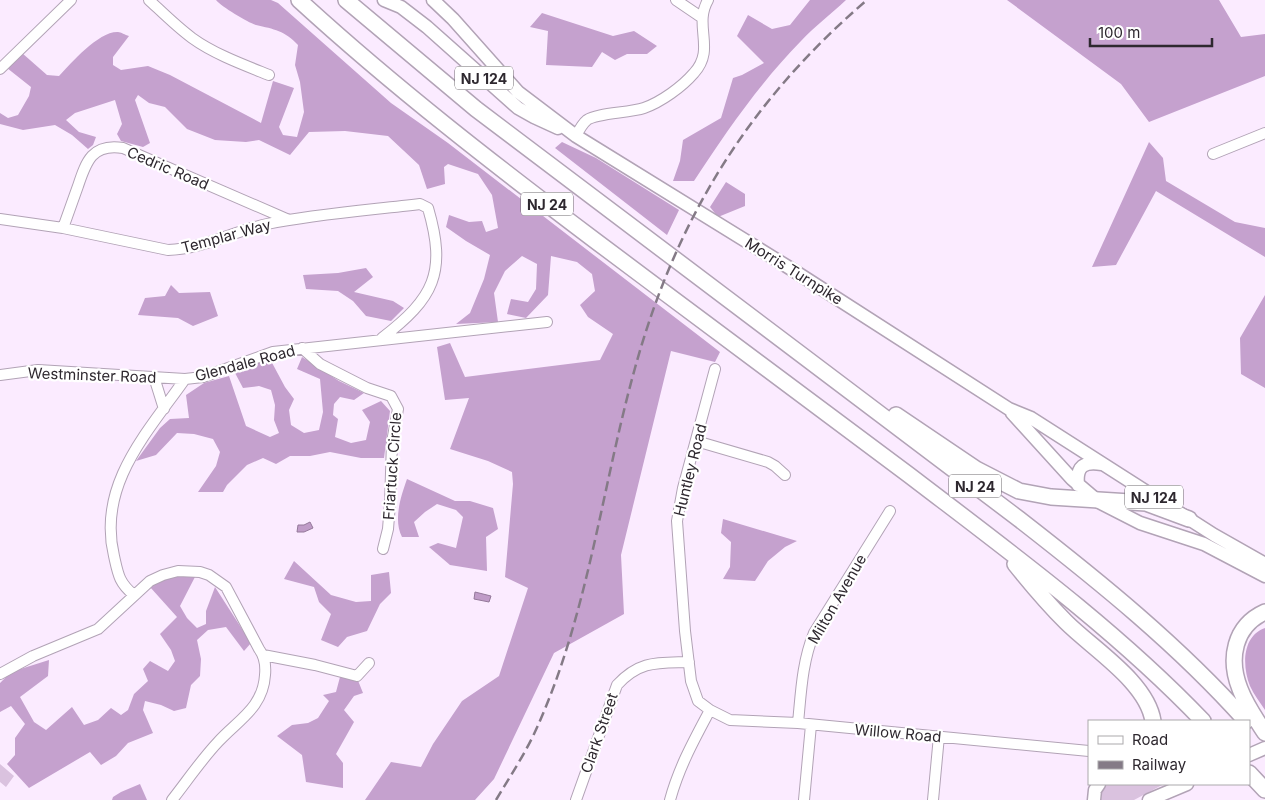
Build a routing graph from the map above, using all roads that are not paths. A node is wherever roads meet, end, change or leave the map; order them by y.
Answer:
1 (71, 0) edge
2 (149, 0) edge
3 (346, 0) edge
4 (384, 0) edge
5 (433, 0) edge
6 (676, 0) edge
7 (708, 0) edge
8 (302, 3) edge
9 (356, 6) edge
10 (701, 17) junction
11 (0, 69) edge
12 (269, 75) dead end
13 (1265, 133) edge
14 (576, 136) junction
15 (1213, 154) dead end
16 (0, 219) edge
17 (289, 220) junction
18 (63, 228) junction
19 (733, 305) junction
20 (547, 322) dead end
21 (381, 339) junction
22 (302, 348) junction
23 (716, 369) dead end
24 (0, 375) edge
25 (154, 377) junction
26 (185, 379) junction
27 (164, 409) junction
28 (1009, 409) junction
29 (696, 441) junction
30 (1102, 464) junction
31 (785, 476) dead end
32 (1078, 485) junction
33 (1096, 499) junction
34 (890, 512) dead end
35 (1189, 519) junction
36 (990, 537) junction
37 (383, 549) dead end
38 (1265, 564) edge
39 (1265, 576) edge
40 (134, 595) junction
41 (1265, 612) edge
42 (263, 655) junction
43 (689, 662) junction
44 (369, 663) dead end
45 (1, 673) edge
46 (710, 710) junction
47 (1153, 720) edge
48 (1202, 720) edge
49 (1245, 720) edge
50 (798, 723) junction
51 (811, 725) junction
52 (1250, 725) edge
53 (1265, 733) edge
54 (939, 736) junction
55 (1265, 742) edge
56 (1265, 748) edge
57 (1088, 751) edge
58 (1250, 755) edge
59 (1250, 774) edge
60 (1185, 785) edge
61 (1265, 790) edge
62 (172, 800) edge
63 (576, 800) edge
64 (670, 800) edge
65 (804, 800) edge
66 (933, 800) edge
67 (1149, 800) edge

1 - 11 street
2 - 12 street
3 - 9 highway, NJ 24
4 - 14 main road, NJ 124
5 - 14 main road, NJ 124
6 - 10 street
7 - 10 street
8 - 36 highway, NJ 24
9 - 19 highway, NJ 24
10 - 14 street
13 - 15 street
14 - 28 main road, Morris Turnpike / NJ 124
16 - 18 street, Templar Way
17 - 18 street, Templar Way
17 - 18 street, Cedric Road
17 - 21 street, Templar Way
19 - 33 highway
19 - 49 highway, NJ 24
20 - 21 street, Glendale Road
21 - 22 street, Glendale Road
22 - 26 street, Glendale Road
22 - 37 street, Friartuck Circle
23 - 29 street, Huntley Road
24 - 25 street, Westminster Road
25 - 26 street, Westminster Road
25 - 27 street
26 - 27 street, Glendale Road
27 - 40 street, Glendale Road
28 - 30 main road, Morris Turnpike / NJ 124
28 - 32 main road, Morris Turnpike / NJ 124
29 - 31 street
29 - 43 street, Huntley Road
30 - 32 main road
30 - 35 main road, Morris Turnpike / NJ 124
32 - 33 main road, Morris Turnpike / NJ 124
33 - 35 highway
33 - 39 main road, Morris Turnpike / NJ 124
34 - 50 street, Milton Avenue
35 - 38 main road, Morris Turnpike / NJ 124
36 - 47 highway
36 - 48 highway, NJ 24
40 - 42 street
40 - 45 street
41 - 53 highway
42 - 44 street
42 - 62 street
43 - 46 street, Huntley Road
43 - 63 street, Clark Street
46 - 50 street, Willow Road
46 - 64 street
50 - 51 street, Willow Road
51 - 54 street, Willow Road
51 - 65 street
52 - 55 highway
54 - 57 street, Willow Road
54 - 66 street
56 - 58 main road
59 - 61 highway
60 - 67 main road

